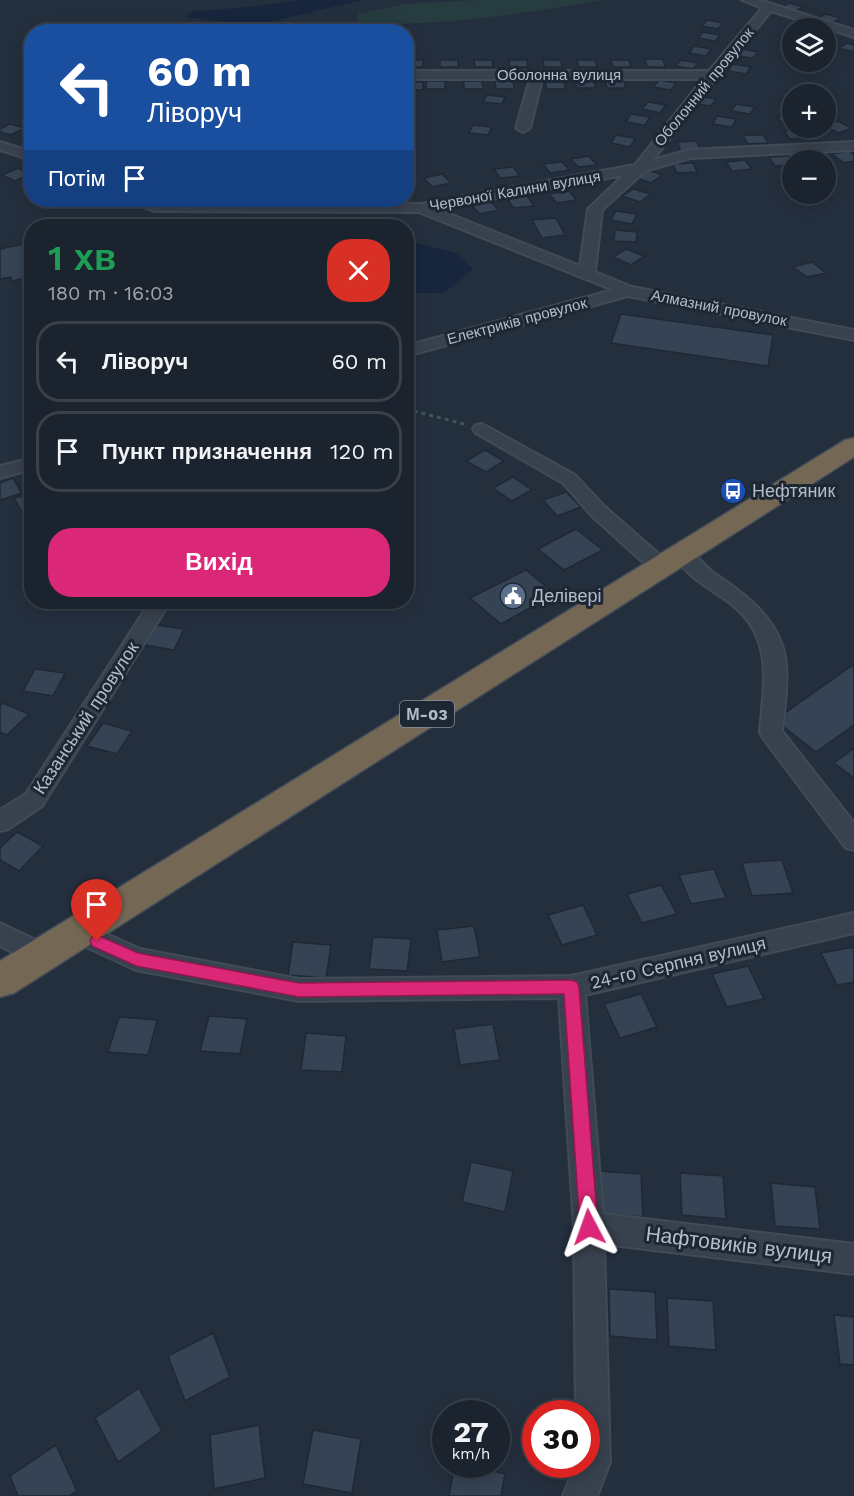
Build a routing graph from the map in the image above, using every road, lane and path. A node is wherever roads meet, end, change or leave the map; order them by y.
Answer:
1 (748, 0) edge
2 (769, 7) junction
3 (854, 34) edge
4 (414, 75) edge
5 (537, 75) junction
6 (712, 75) junction
7 (523, 128) dead end
8 (0, 146) edge
9 (854, 146) edge
10 (24, 154) edge
11 (640, 168) junction
12 (155, 207) edge
13 (421, 208) junction
14 (587, 274) junction
15 (628, 291) junction
16 (854, 335) edge
17 (414, 349) edge
18 (414, 411) edge
19 (482, 429) joint
20 (854, 446) edge
21 (24, 465) edge
22 (0, 472) edge
23 (672, 561) junction
24 (156, 609) edge
25 (0, 822) edge
26 (854, 841) edge
27 (854, 923) edge
28 (78, 932) junction
29 (0, 934) edge
30 (41, 955) junction
31 (0, 981) edge
32 (571, 987) junction
33 (589, 1227) junction
34 (854, 1259) edge
35 (579, 1496) edge

1 - 2 street
2 - 3 street
2 - 6 street, Оболонний провулок
4 - 5 street, Оболонна вулиця
5 - 6 street, Оболонна вулиця
5 - 7 street
6 - 11 street, Оболонний провулок
8 - 10 street
9 - 11 street, Червоної Калини вулиця
11 - 13 street, Червоної Калини вулиця
11 - 14 street
12 - 13 street, Червоної Калини вулиця
13 - 14 street, Алмазний провулок
14 - 15 street, Алмазний провулок
15 - 16 street, Алмазний провулок
15 - 17 street, Електриків провулок
18 - 19 path
19 - 23 street
20 - 23 highway, М-03
21 - 22 street
23 - 26 street
23 - 28 highway, М-03
24 - 25 street, Казанський провулок
27 - 32 street, 24-го Серпня вулиця
28 - 30 highway, М-03
28 - 32 street, 24-го Серпня вулиця
29 - 30 street
30 - 31 highway, М-03
32 - 33 street
33 - 34 street, Нафтовиків вулиця
33 - 35 street

